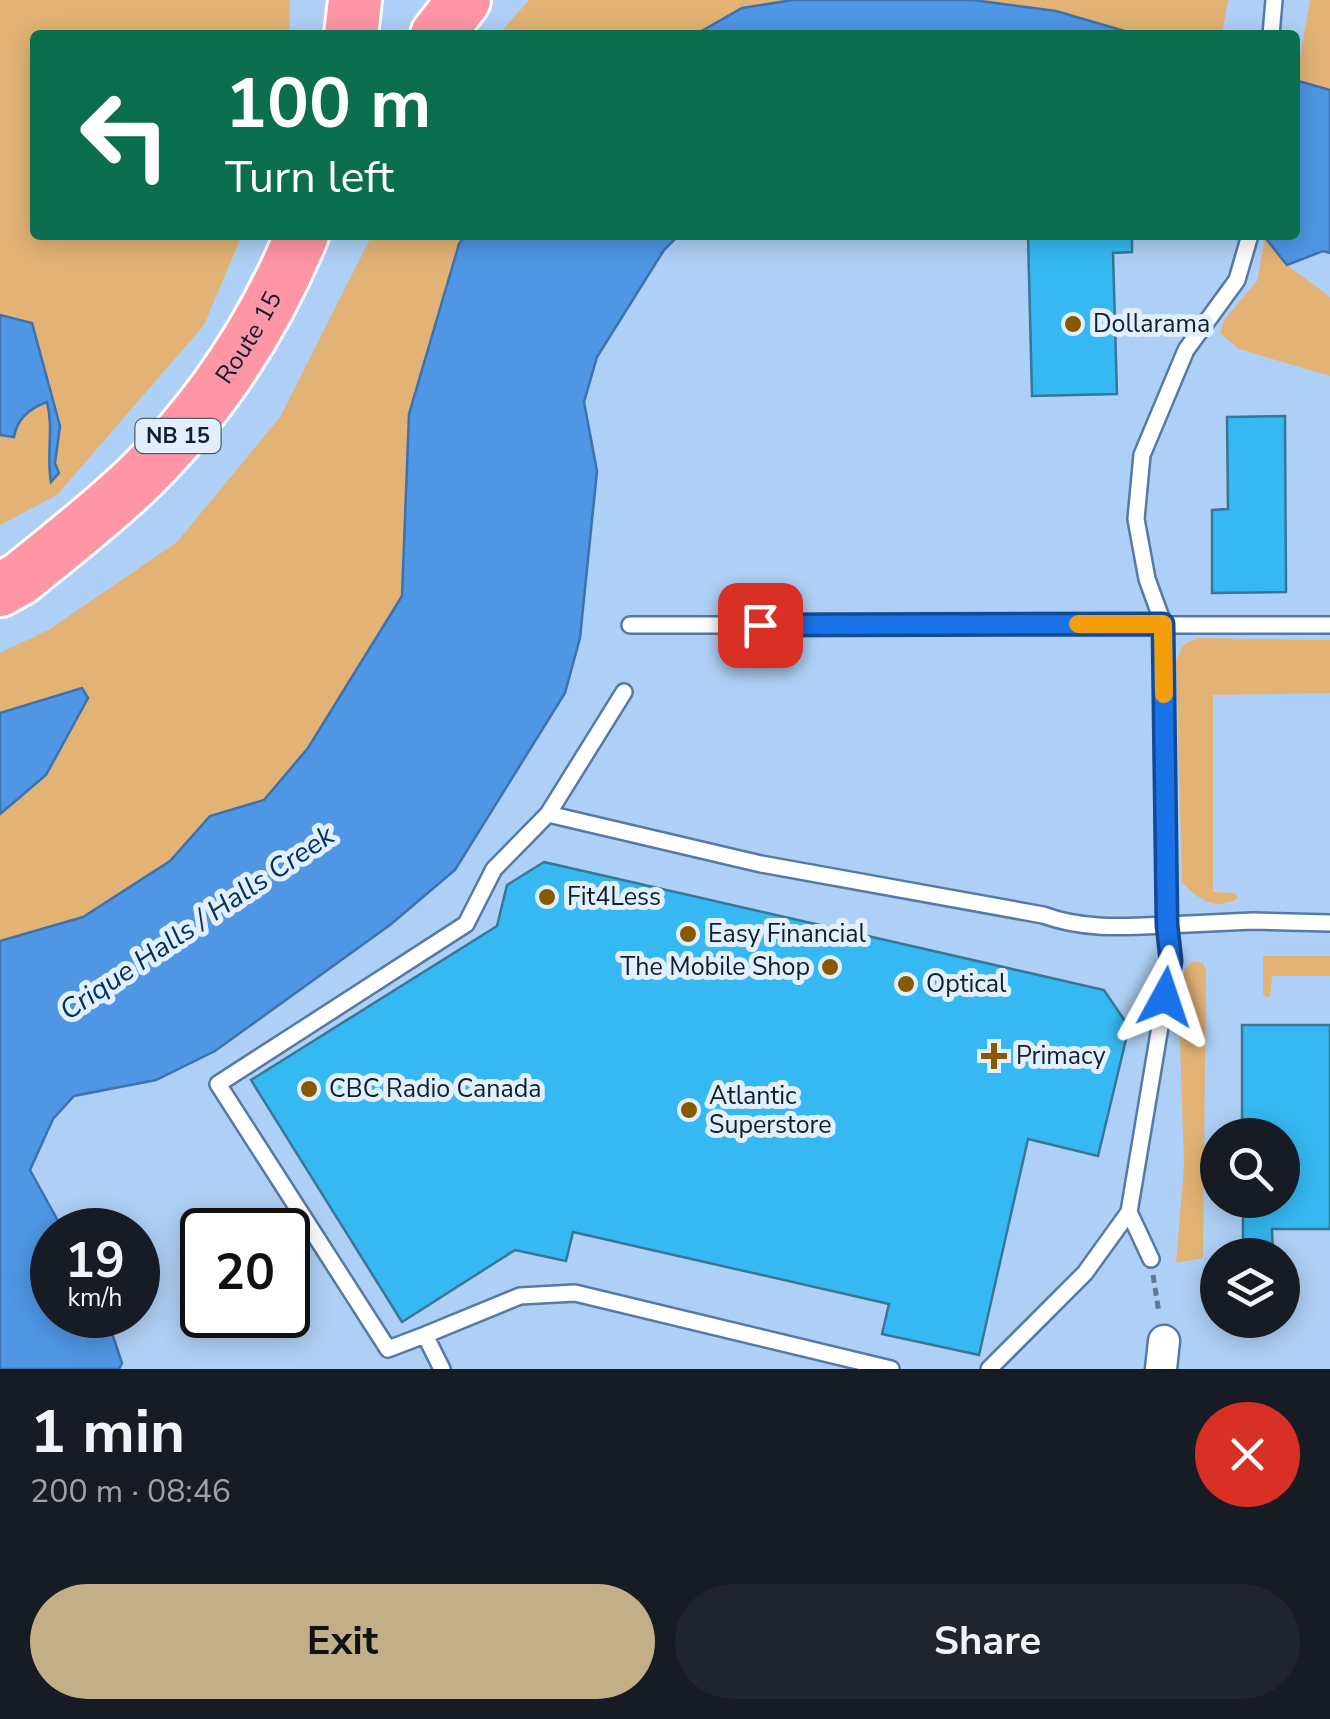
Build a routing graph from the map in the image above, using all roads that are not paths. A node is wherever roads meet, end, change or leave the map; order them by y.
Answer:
1 (354, 0) edge
2 (464, 0) edge
3 (1274, 0) edge
4 (351, 30) edge
5 (441, 30) edge
6 (1271, 30) edge
7 (300, 240) edge
8 (1249, 240) edge
9 (0, 590) edge
10 (1163, 624) junction
11 (630, 625) dead end
12 (1330, 625) edge
13 (624, 692) dead end
14 (548, 814) junction
15 (1330, 922) edge
16 (1167, 925) junction
17 (1129, 1212) junction
18 (1151, 1259) road end
19 (425, 1334) junction
20 (442, 1369) edge
21 (891, 1369) edge
22 (990, 1369) edge

1 - 4 highway
2 - 5 highway
3 - 6 lane
7 - 9 highway, Route 15 / NB 15
8 - 10 lane
10 - 11 lane
10 - 12 lane
10 - 16 lane
13 - 14 lane
14 - 16 lane
14 - 19 lane
15 - 16 lane
16 - 17 lane
17 - 18 lane
17 - 22 lane
19 - 20 lane
19 - 21 lane

